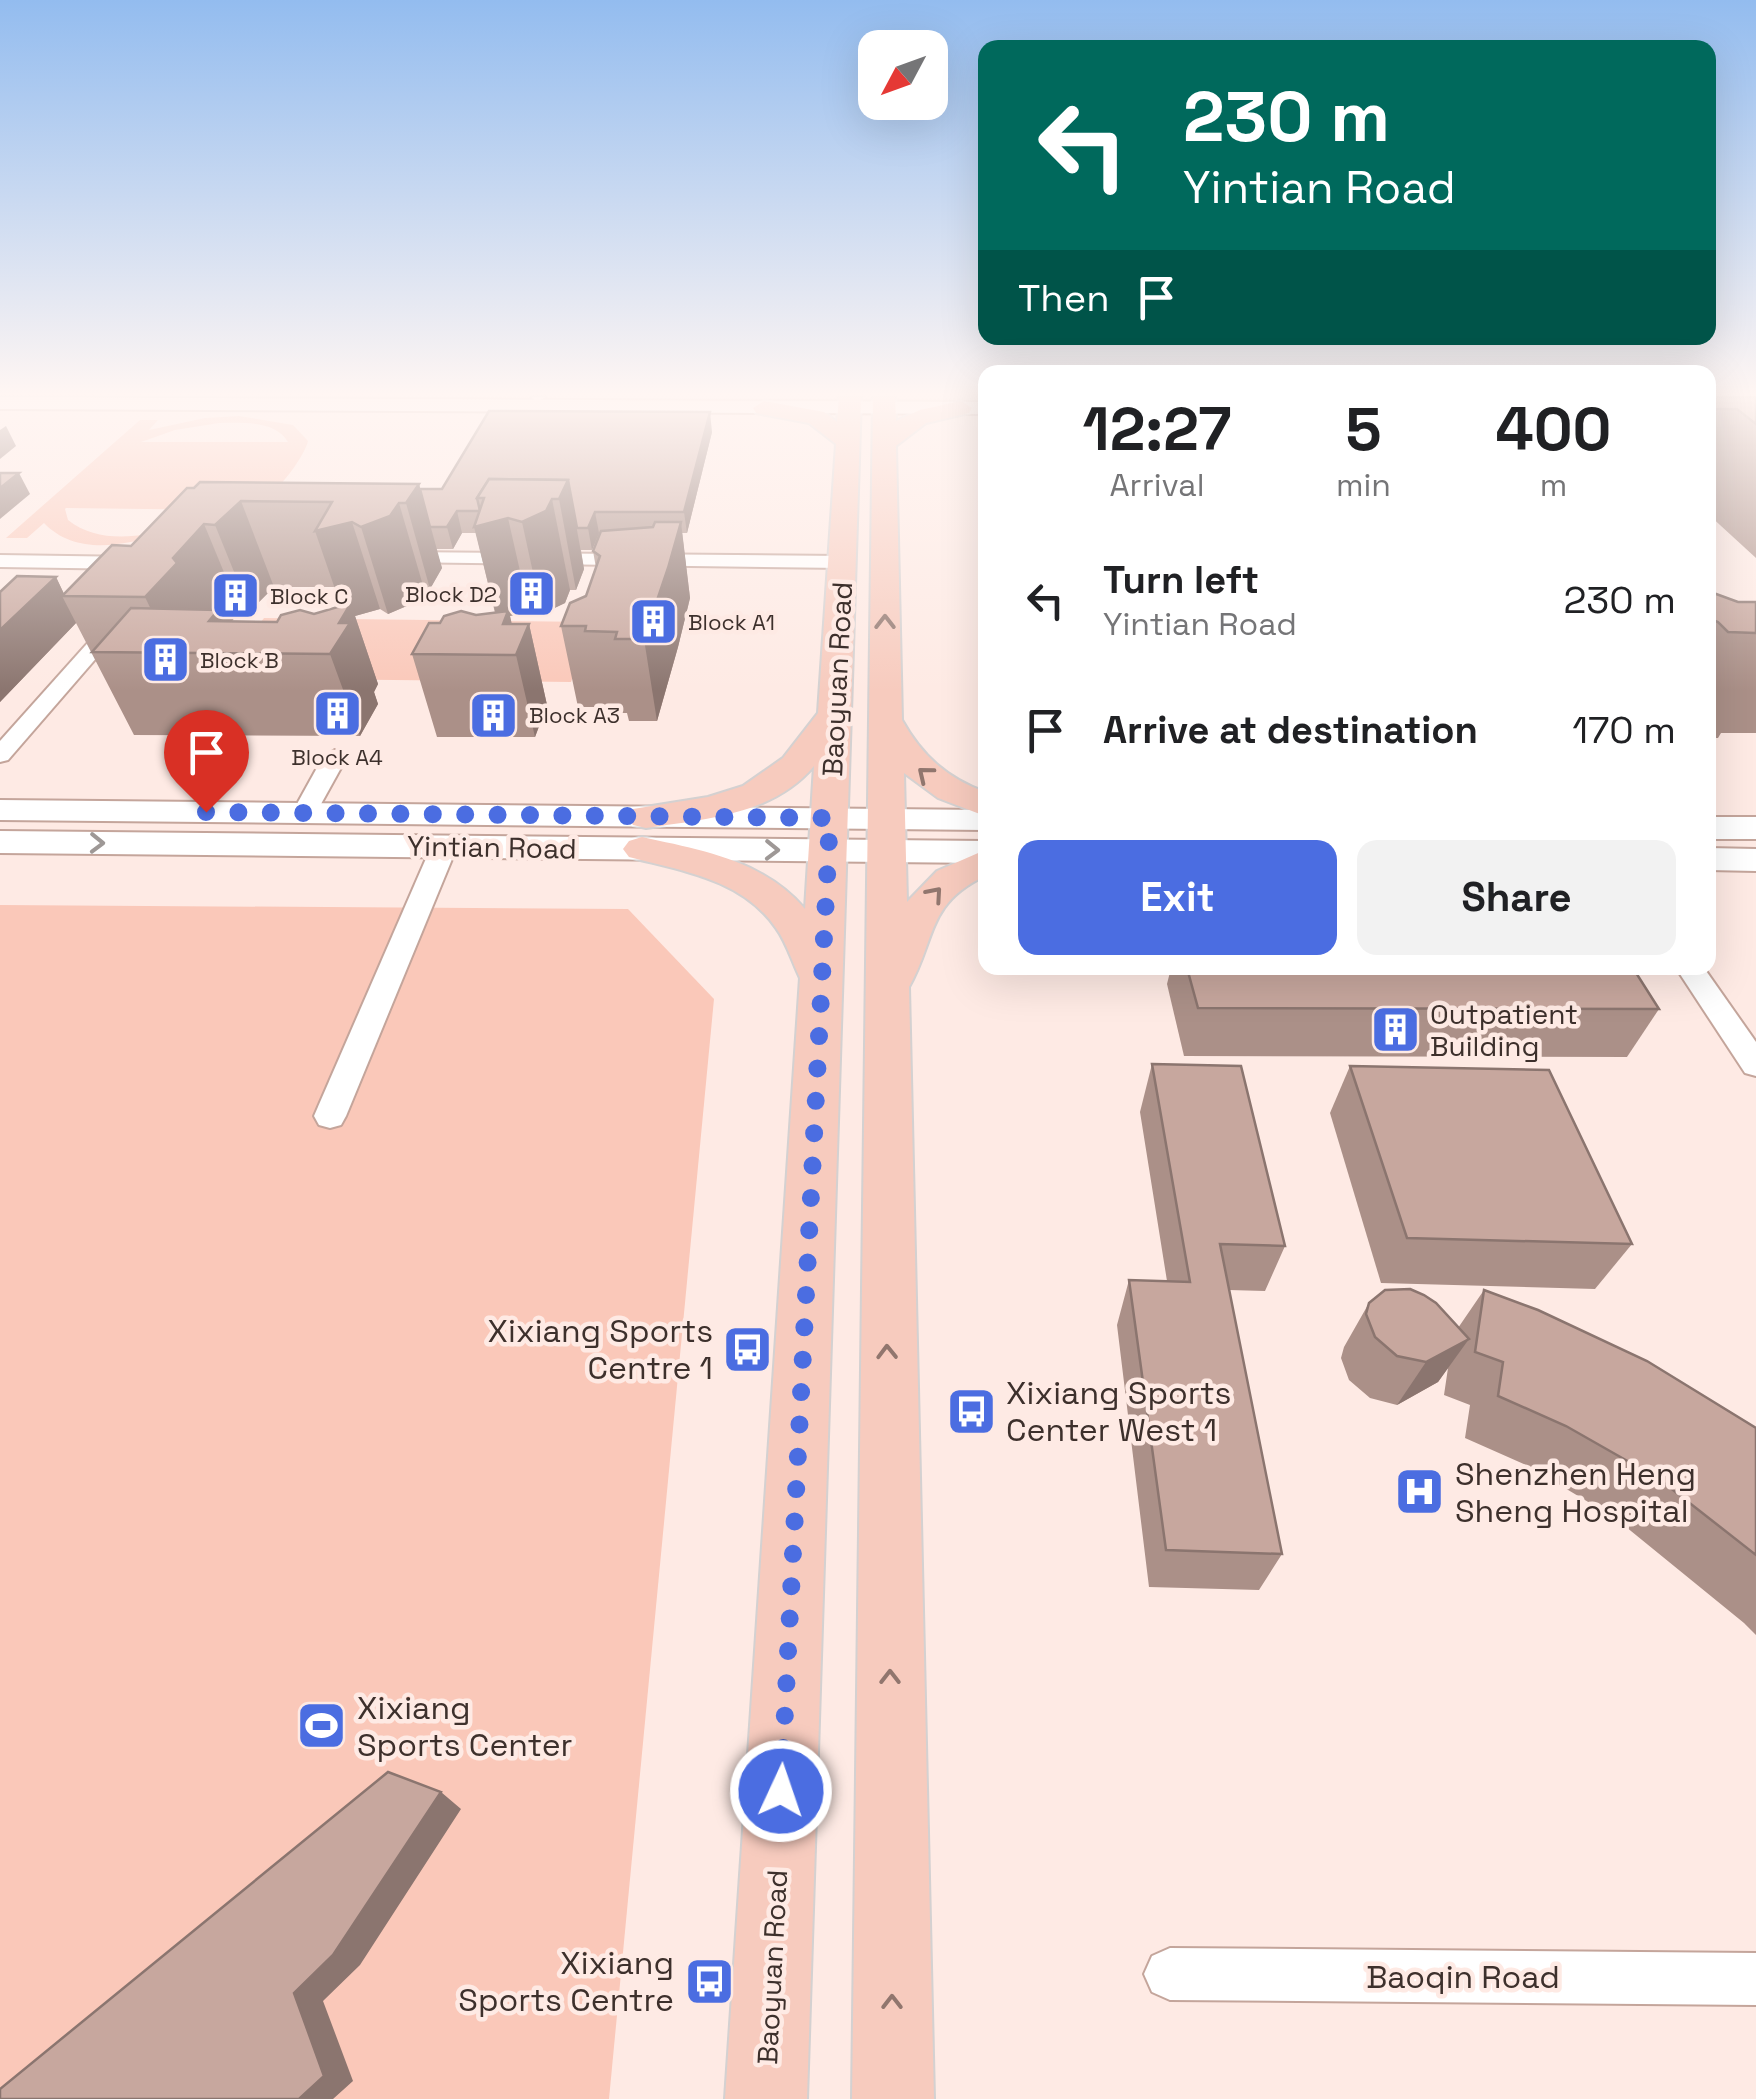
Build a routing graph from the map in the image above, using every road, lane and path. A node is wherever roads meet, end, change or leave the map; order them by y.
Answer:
1 (854, 495) edge
2 (865, 495) edge
3 (388, 558) edge
4 (0, 561) edge
5 (843, 562) junction
6 (150, 563) edge
7 (126, 611) edge
8 (860, 716) junction
9 (0, 755) edge
10 (335, 757) dead end
11 (978, 802) edge
12 (0, 810) edge
13 (304, 813) junction
14 (978, 821) edge
15 (1716, 828) edge
16 (1756, 828) edge
17 (644, 833) junction
18 (857, 835) junction
19 (0, 842) edge
20 (444, 847) junction
21 (978, 851) edge
22 (1716, 859) edge
23 (1756, 860) edge
24 (978, 865) edge
25 (1695, 975) edge
26 (822, 979) junction
27 (884, 1013) junction
28 (1756, 1066) edge
29 (330, 1116) dead end
30 (1170, 1974) dead end
31 (1756, 1979) edge
32 (766, 2099) edge
33 (893, 2099) edge

1 - 5 main road, Baoyuan Road
8 -> 2 main road, Baoyuan Road
3 - 5 street
4 - 6 street
5 - 8 main road, Baoyuan Road
7 - 9 street
11 -> 8 main road
8 - 17 main road
8 - 18 main road, Baoyuan Road
10 - 13 street
12 - 13 street, Yintian Road
13 - 17 street, Yintian Road
14 - 18 street, Yintian Road
15 - 16 street
17 - 18 street, Yintian Road
17 - 20 street, Yintian Road
17 - 26 main road
18 - 21 street, Yintian Road
18 - 26 main road, Baoyuan Road
18 - 27 main road, Baoyuan Road
19 -> 20 street, Yintian Road
20 - 29 street
22 - 23 street
27 -> 24 main road
25 - 28 street
26 - 32 main road, Baoyuan Road
33 -> 27 main road, Baoyuan Road
30 - 31 street, Baoqin Road

